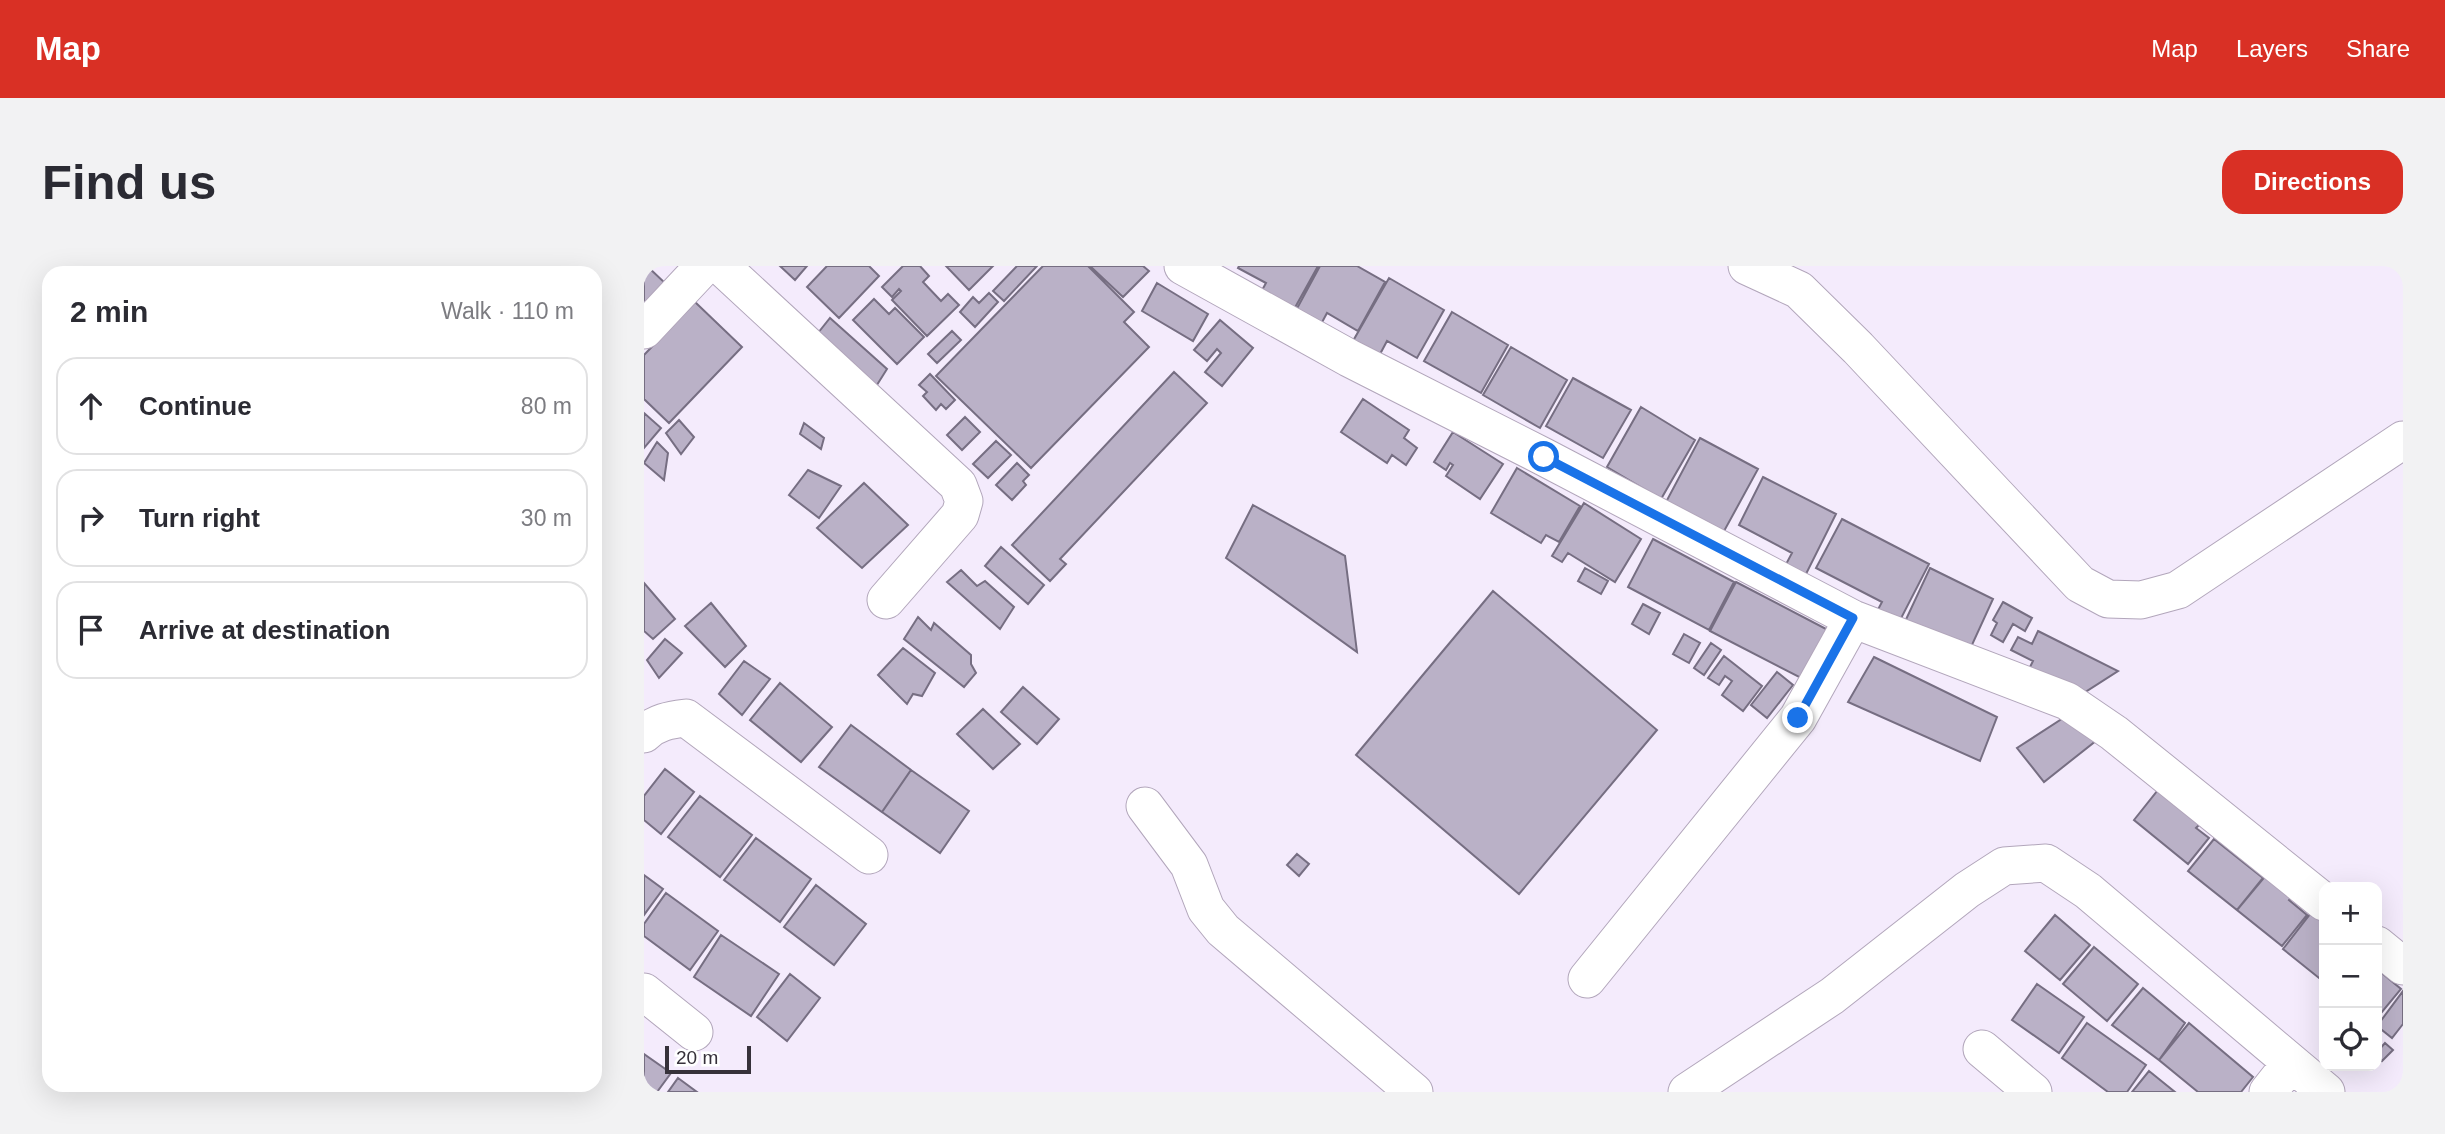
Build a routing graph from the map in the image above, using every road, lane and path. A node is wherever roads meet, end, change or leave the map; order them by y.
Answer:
1 (704, 266) edge
2 (720, 266) edge
3 (1184, 266) edge
4 (1747, 266) edge
5 (644, 330) edge
6 (2403, 440) edge
7 (886, 600) dead end
8 (1853, 618) junction
9 (644, 734) edge
10 (1145, 806) dead end
11 (869, 855) dead end
12 (2319, 898) edge
13 (2382, 949) edge
14 (2403, 966) edge
15 (1587, 979) dead end
16 (644, 992) edge
17 (694, 1031) dead end
18 (1982, 1049) dead end
19 (2291, 1063) junction
20 (1414, 1092) edge
21 (1687, 1092) edge
22 (2033, 1092) edge
23 (2267, 1092) edge
24 (2326, 1092) edge

1 - 5 street
2 - 7 street
3 - 8 street
4 - 6 street
8 - 12 street
8 - 15 street
9 - 11 street
10 - 20 street
13 - 14 street
16 - 17 street
18 - 22 street
19 - 21 street
19 - 23 street
19 - 24 street

